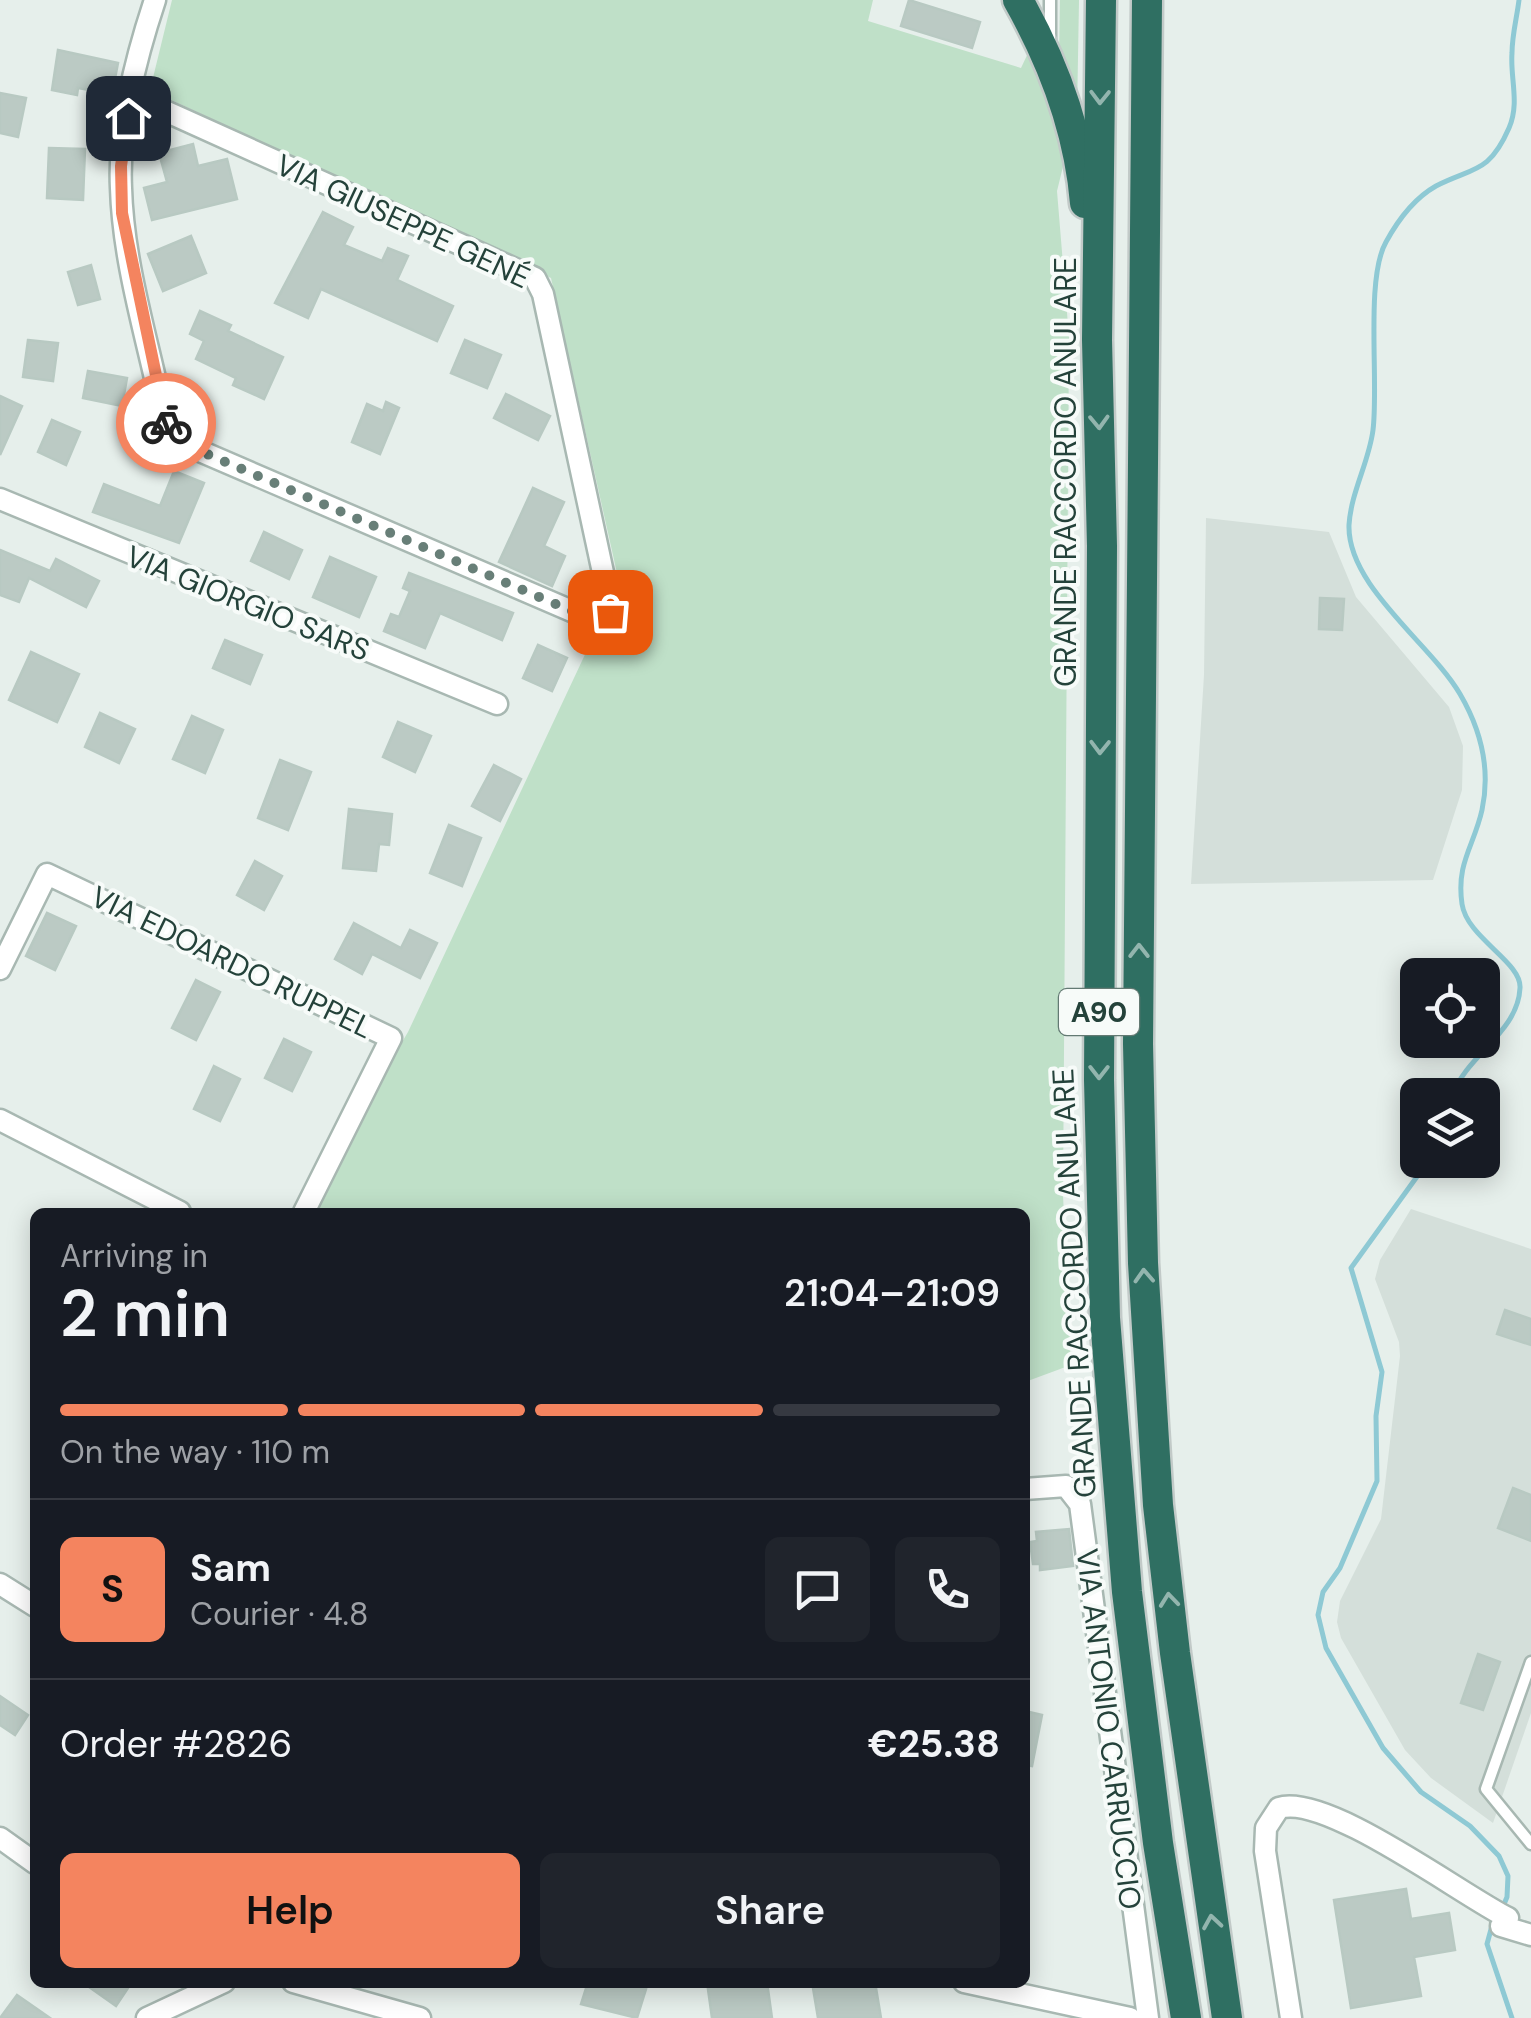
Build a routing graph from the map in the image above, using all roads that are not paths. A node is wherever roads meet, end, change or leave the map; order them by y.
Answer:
1 (154, 0) edge
2 (1018, 0) edge
3 (1050, 0) edge
4 (1101, 0) edge
5 (1147, 0) edge
6 (1050, 62) junction
7 (134, 91) junction
8 (1097, 340) junction
9 (0, 499) edge
10 (497, 704) dead end
11 (0, 969) edge
12 (0, 1120) edge
13 (172, 1208) edge
14 (306, 1208) edge
15 (1030, 1489) edge
16 (0, 1584) edge
17 (30, 1603) edge
18 (1531, 1662) edge
19 (0, 1838) edge
20 (1531, 1844) edge
21 (30, 1859) edge
22 (1518, 1928) edge
23 (206, 1988) edge
24 (315, 1988) edge
25 (992, 1988) edge
26 (147, 2018) edge
27 (420, 2018) edge
28 (1130, 2018) edge
29 (1148, 2018) edge
30 (1186, 2018) edge
31 (1227, 2018) edge
32 (1290, 2018) edge

1 - 7 street, VIA GIUSEPPE GENÉ
2 - 6 highway
3 - 6 lane
4 -> 8 highway, GRANDE RACCORDO ANULARE / A90
31 -> 5 highway, A90
6 - 8 highway
7 - 7 street, VIA GIUSEPPE GENÉ
8 -> 30 highway, GRANDE RACCORDO ANULARE / A90
9 - 10 street, VIA GIORGIO SARS
11 - 14 street, VIA EDOARDO RUPPEL
12 - 13 street
15 - 29 street, VIA ANTONIO CARRUCCIO
16 - 17 street
18 - 20 lane
19 - 21 street
22 - 32 street
23 - 26 street
24 - 27 street
25 - 28 street

